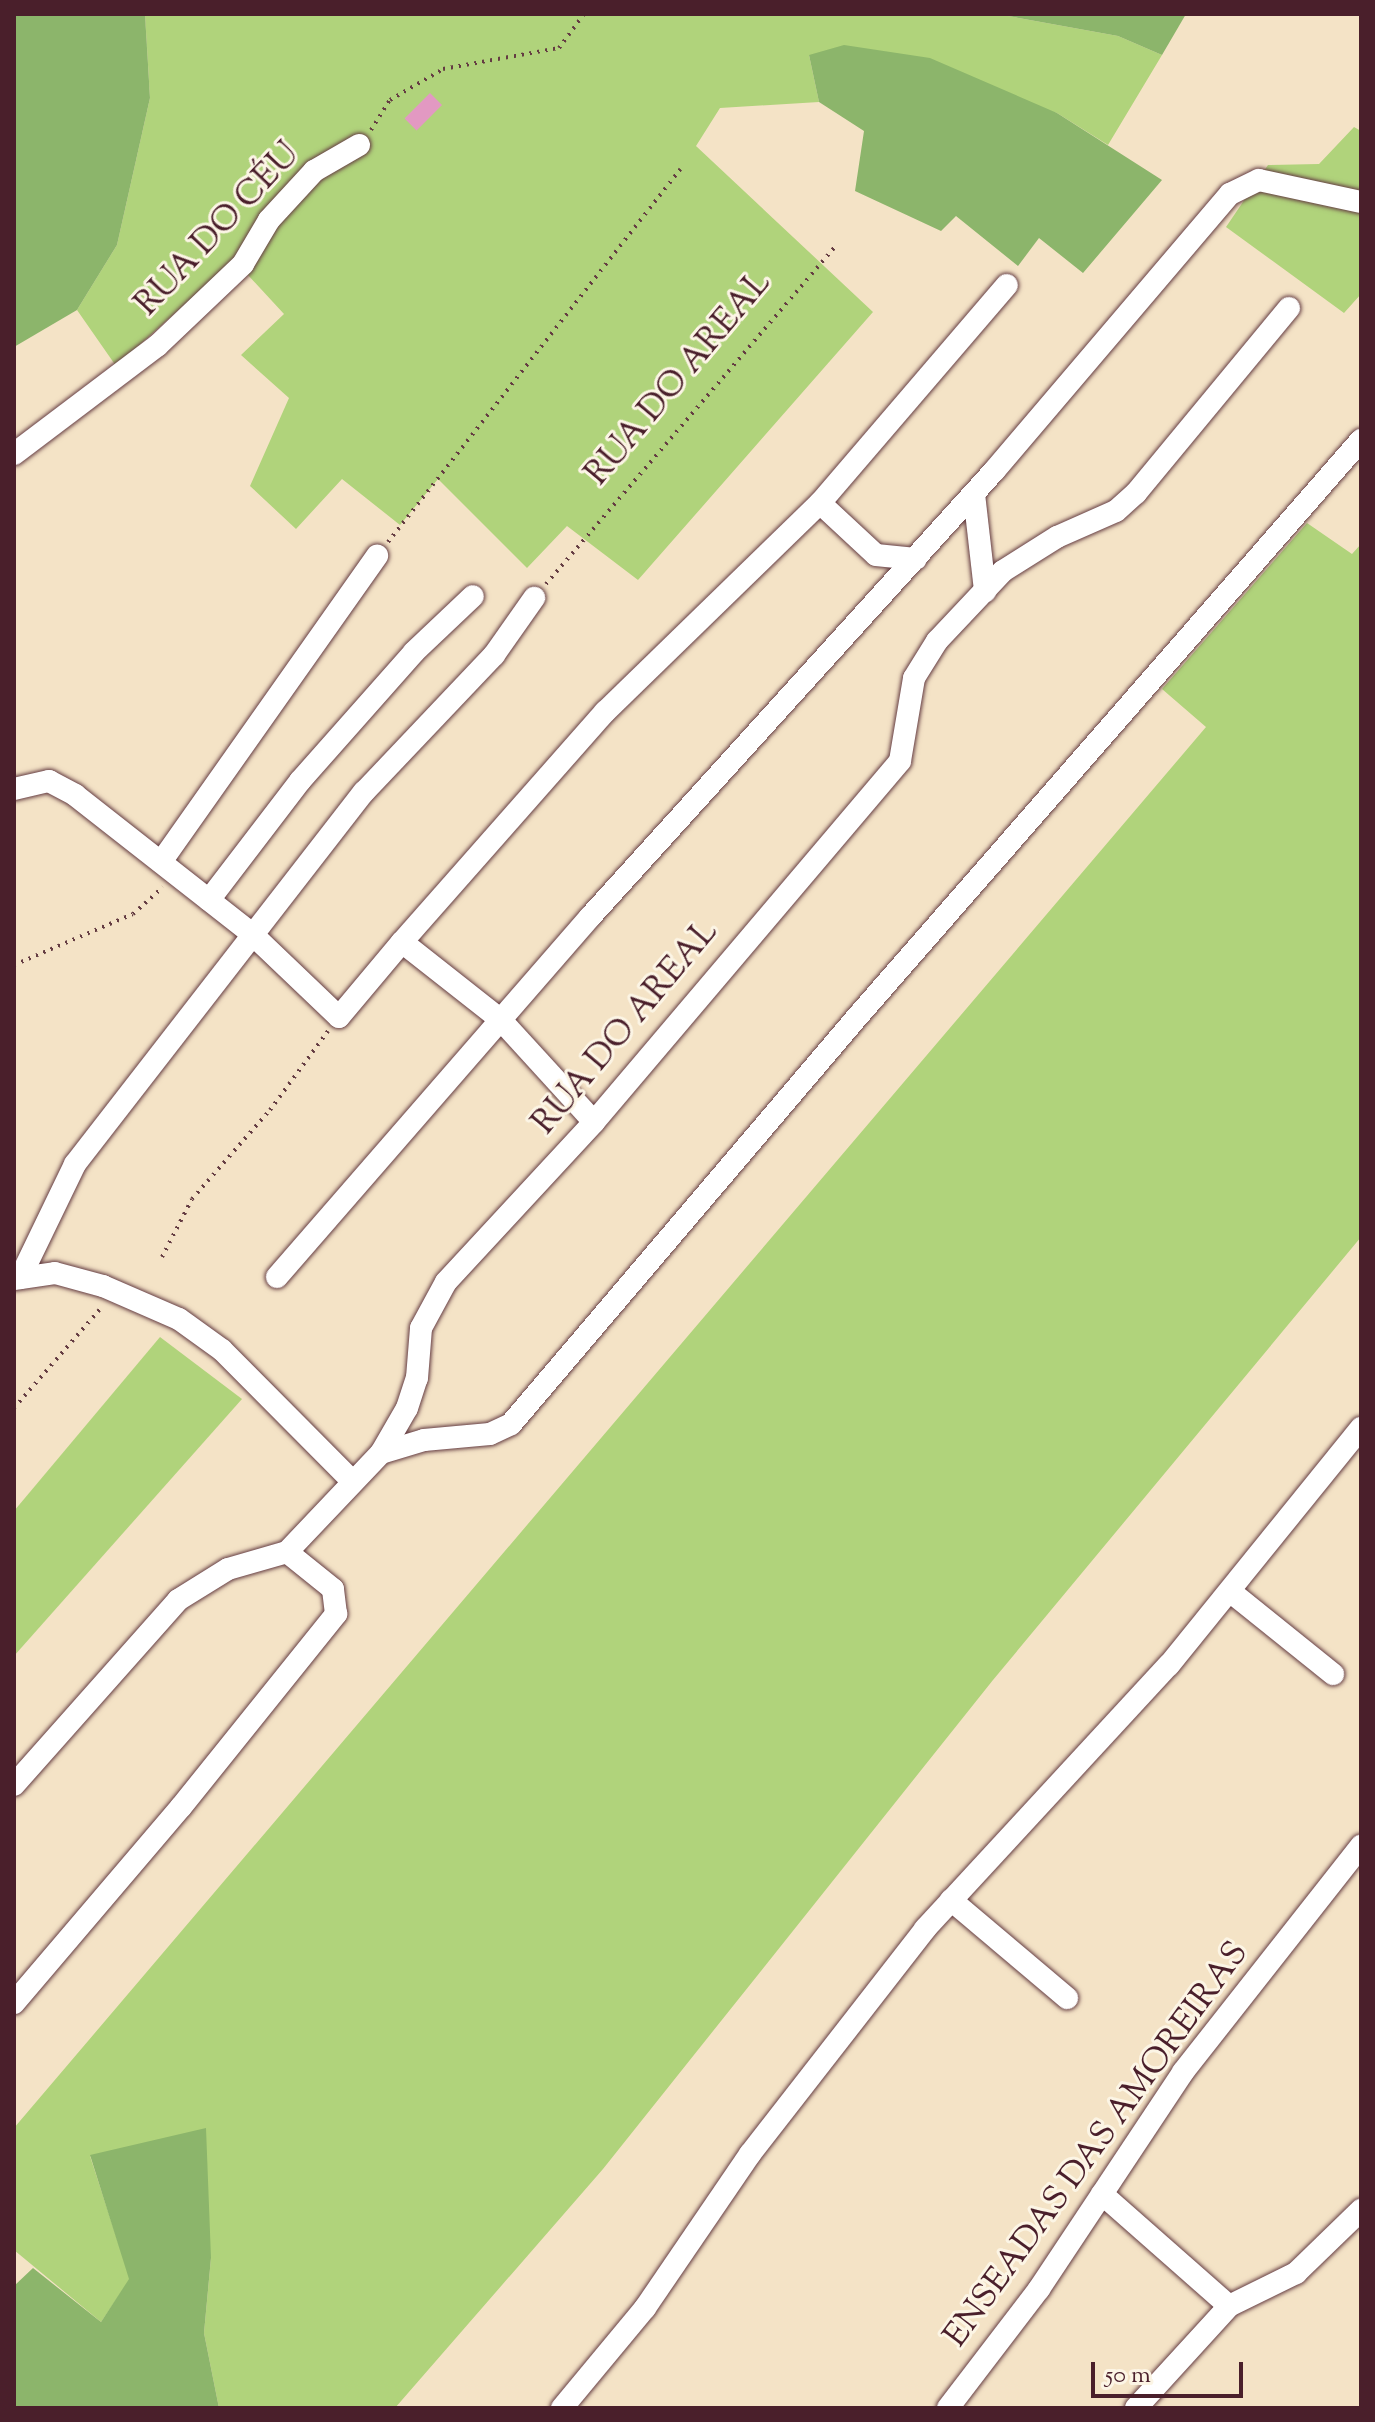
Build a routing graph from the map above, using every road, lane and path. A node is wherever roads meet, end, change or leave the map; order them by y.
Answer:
1 (584, 14) edge
2 (359, 145) joint
3 (680, 169) dead end
4 (1361, 202) edge
5 (837, 245) dead end
6 (1007, 285) dead end
7 (1289, 308) dead end
8 (1361, 440) edge
9 (14, 454) edge
10 (974, 494) junction
11 (820, 503) junction
12 (377, 556) joint
13 (916, 559) junction
14 (985, 591) junction
15 (473, 596) dead end
16 (534, 598) joint
17 (14, 789) edge
18 (169, 869) junction
19 (209, 900) junction
20 (252, 934) junction
21 (402, 942) junction
22 (14, 965) edge
23 (339, 1017) junction
24 (500, 1019) junction
25 (594, 1122) junction
26 (162, 1257) dead end
27 (277, 1277) dead end
28 (17, 1278) edge
29 (115, 1291) junction
30 (14, 1408) edge
31 (1361, 1428) edge
32 (381, 1453) junction
33 (352, 1481) junction
34 (287, 1552) junction
35 (1231, 1592) junction
36 (1333, 1674) dead end
37 (14, 1785) edge
38 (1361, 1846) edge
39 (951, 1900) junction
40 (1067, 1998) dead end
41 (14, 2003) edge
42 (1102, 2194) junction
43 (1361, 2210) edge
44 (1229, 2306) junction
45 (562, 2408) edge
46 (948, 2408) edge
47 (1136, 2408) edge

1 - 2 path
2 - 9 street, RUA DO CÉU
3 - 12 path
4 - 10 street
5 - 16 path, RUA DO AREAL
6 - 11 street
7 - 14 street, RUA DO AREAL
8 - 32 street
10 - 13 street
10 - 14 street
11 - 13 street
11 - 21 street
12 - 18 street
13 - 24 street
14 - 25 street, RUA DO AREAL
15 - 19 street
16 - 20 street
17 - 18 street
18 - 19 street
18 - 22 path
19 - 20 street
20 - 23 street
20 - 28 street
21 - 23 street
21 - 24 street
23 - 26 path
24 - 25 street
24 - 27 street
25 - 32 street, RUA DO AREAL
28 - 29 street
29 - 30 path
29 - 33 street
31 - 35 street
32 - 33 street, RUA DO AREAL
33 - 34 street, RUA DO AREAL
34 - 37 street
34 - 41 street
35 - 36 street
35 - 39 street
38 - 42 street, ENSEADAS DAS AMOREIRAS
39 - 40 street
39 - 45 street
42 - 44 street
42 - 46 street, ENSEADAS DAS AMOREIRAS
43 - 44 street
44 - 47 street

